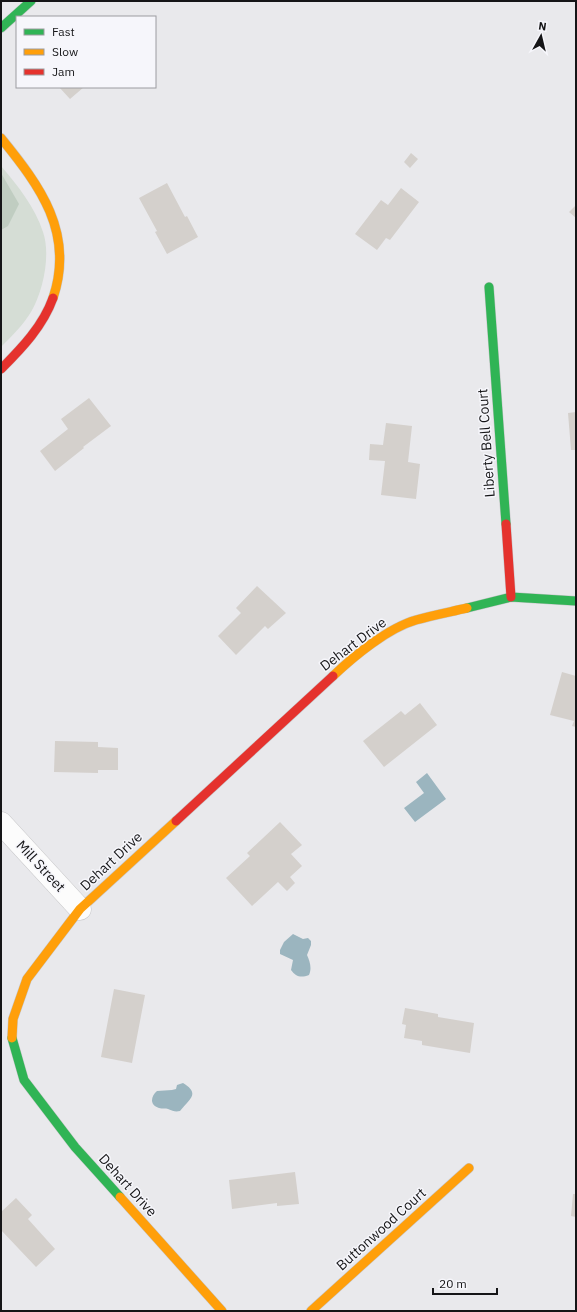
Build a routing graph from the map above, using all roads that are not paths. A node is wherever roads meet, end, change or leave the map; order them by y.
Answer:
1 (31, 1) edge
2 (1, 28) edge
3 (1, 138) edge
4 (489, 287) dead end
5 (1, 369) edge
6 (511, 597) junction
7 (576, 601) edge
8 (1, 824) edge
9 (80, 909) junction
10 (469, 1168) dead end
11 (222, 1311) edge
12 (311, 1311) edge

1 - 2 street
3 - 5 street
4 - 6 street, Liberty Bell Court
6 - 7 street, Dehart Drive
6 - 9 street, Dehart Drive
8 - 9 street, Mill Street
9 - 11 street, Dehart Drive
10 - 12 street, Buttonwood Court

